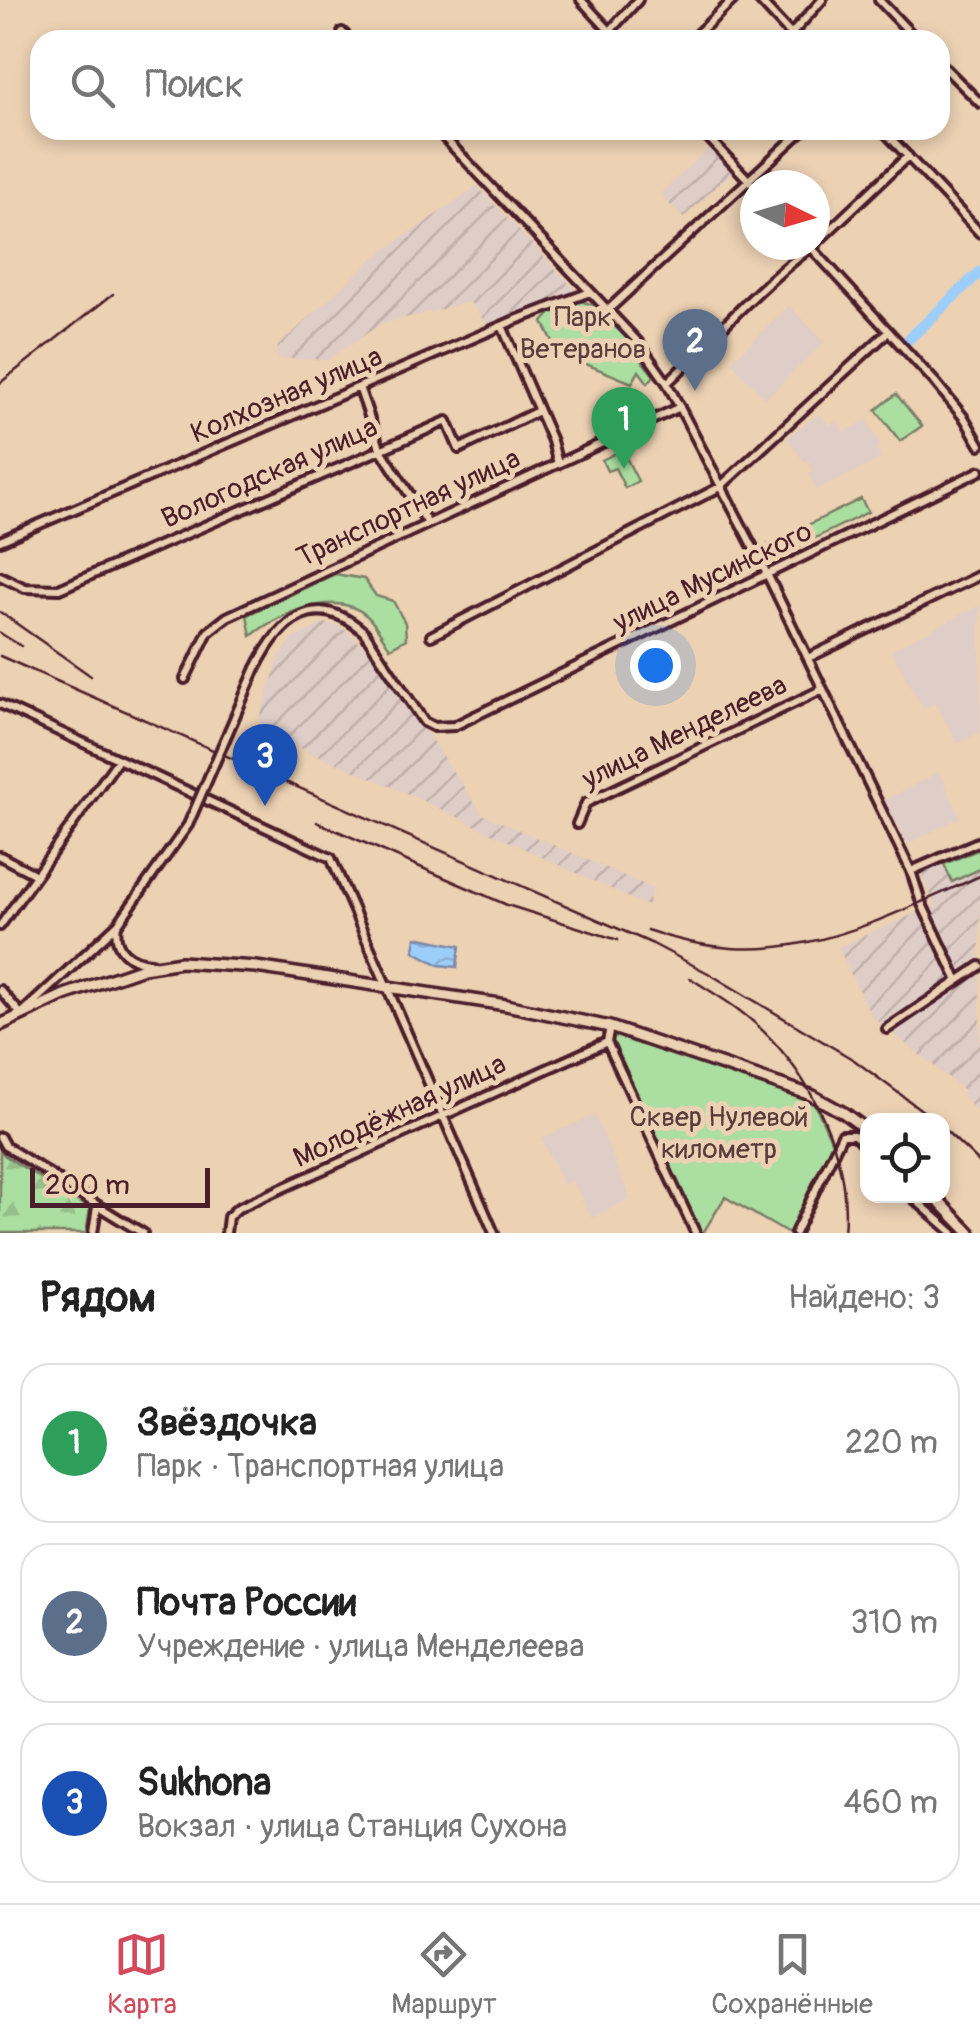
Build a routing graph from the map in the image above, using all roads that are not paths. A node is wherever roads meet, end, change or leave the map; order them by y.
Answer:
1 (581, 0) edge
2 (638, 0) edge
3 (733, 0) edge
4 (759, 0) edge
5 (822, 0) edge
6 (879, 0) edge
7 (609, 30) edge
8 (611, 30) edge
9 (702, 30) edge
10 (784, 30) edge
11 (798, 30) edge
12 (908, 30) edge
13 (950, 73) edge
14 (980, 103) edge
15 (446, 140) edge
16 (710, 140) edge
17 (792, 140) edge
18 (893, 140) edge
19 (908, 156) junction
20 (759, 170) edge
21 (740, 171) edge
22 (740, 187) edge
23 (830, 228) edge
24 (980, 233) edge
25 (793, 260) edge
26 (825, 260) edge
27 (590, 292) junction
28 (608, 310) junction
29 (503, 328) junction
30 (888, 332) junction
31 (667, 383) junction
32 (359, 387) junction
33 (680, 407) junction
34 (538, 411) junction
35 (980, 445) edge
36 (380, 448) junction
37 (558, 464) junction
38 (980, 471) edge
39 (720, 487) junction
40 (427, 522) junction
41 (0, 541) edge
42 (767, 574) junction
43 (0, 576) edge
44 (980, 576) edge
45 (431, 636) dead end
46 (808, 658) junction
47 (185, 680) dead end
48 (823, 689) junction
49 (0, 704) edge
50 (118, 760) junction
51 (576, 824) dead end
52 (980, 841) edge
53 (0, 856) edge
54 (911, 870) junction
55 (36, 875) junction
56 (118, 924) junction
57 (0, 926) edge
58 (181, 962) junction
59 (980, 966) edge
60 (958, 981) junction
61 (385, 986) junction
62 (0, 990) edge
63 (21, 1014) junction
64 (0, 1025) edge
65 (610, 1027) junction
66 (887, 1028) dead end
67 (607, 1042) junction
68 (442, 1114) junction
69 (860, 1125) edge
70 (0, 1137) edge
71 (860, 1140) edge
72 (919, 1203) edge
73 (941, 1203) edge
74 (96, 1207) junction
75 (92, 1233) edge
76 (143, 1233) edge
77 (226, 1233) edge
78 (494, 1233) edge
79 (696, 1233) edge
80 (794, 1233) edge
81 (954, 1233) edge
82 (970, 1233) edge

1 - 7 street
2 - 8 street
3 - 9 street
4 - 10 street
5 - 11 street
6 - 12 street
13 - 14 street
15 - 27 street, улица Менделеева
16 - 21 street
17 - 20 street
18 - 19 street
19 - 23 street
19 - 24 street
22 - 28 street
25 - 31 street
26 - 30 street
27 - 28 street, улица Менделеева
27 - 29 street, Колхозная улица
28 - 31 street, улица Менделеева
29 - 32 street, Колхозная улица
29 - 34 street
30 - 35 street
30 - 39 street
31 - 33 street, улица Менделеева
32 - 36 street
32 - 41 street, Колхозная улица
33 - 37 street, Транспортная улица
33 - 39 street, улица Менделеева
34 - 36 street, Вологодская улица
34 - 37 street
36 - 40 street
36 - 43 street, Вологодская улица
37 - 40 street, Транспортная улица
38 - 42 street, улица Мусинского
39 - 42 street, улица Менделеева
39 - 45 street
40 - 47 street, Транспортная улица
42 - 46 street, улица Менделеева
42 - 56 street, улица Мусинского, bridge
44 - 46 street, улица Менделеева
46 - 48 street, улица Менделеева
48 - 51 street, улица Менделеева
48 - 54 street, улица Менделеева
49 - 50 street
50 - 55 street
50 - 61 street
52 - 54 street
53 - 55 street
54 - 60 street, улица Менделеева
55 - 57 street
56 - 58 street
56 - 63 street
58 - 61 main road
58 - 63 main road
59 - 60 street
60 - 66 street
61 - 65 main road
61 - 68 street
62 - 63 street
63 - 64 main road
65 - 67 street
65 - 69 main road
67 - 68 street, Молодёжная улица
67 - 79 street
68 - 77 street, Молодёжная улица
68 - 78 street
70 - 74 street
71 - 80 street
72 - 81 street
73 - 82 main road
74 - 75 street
74 - 76 street

